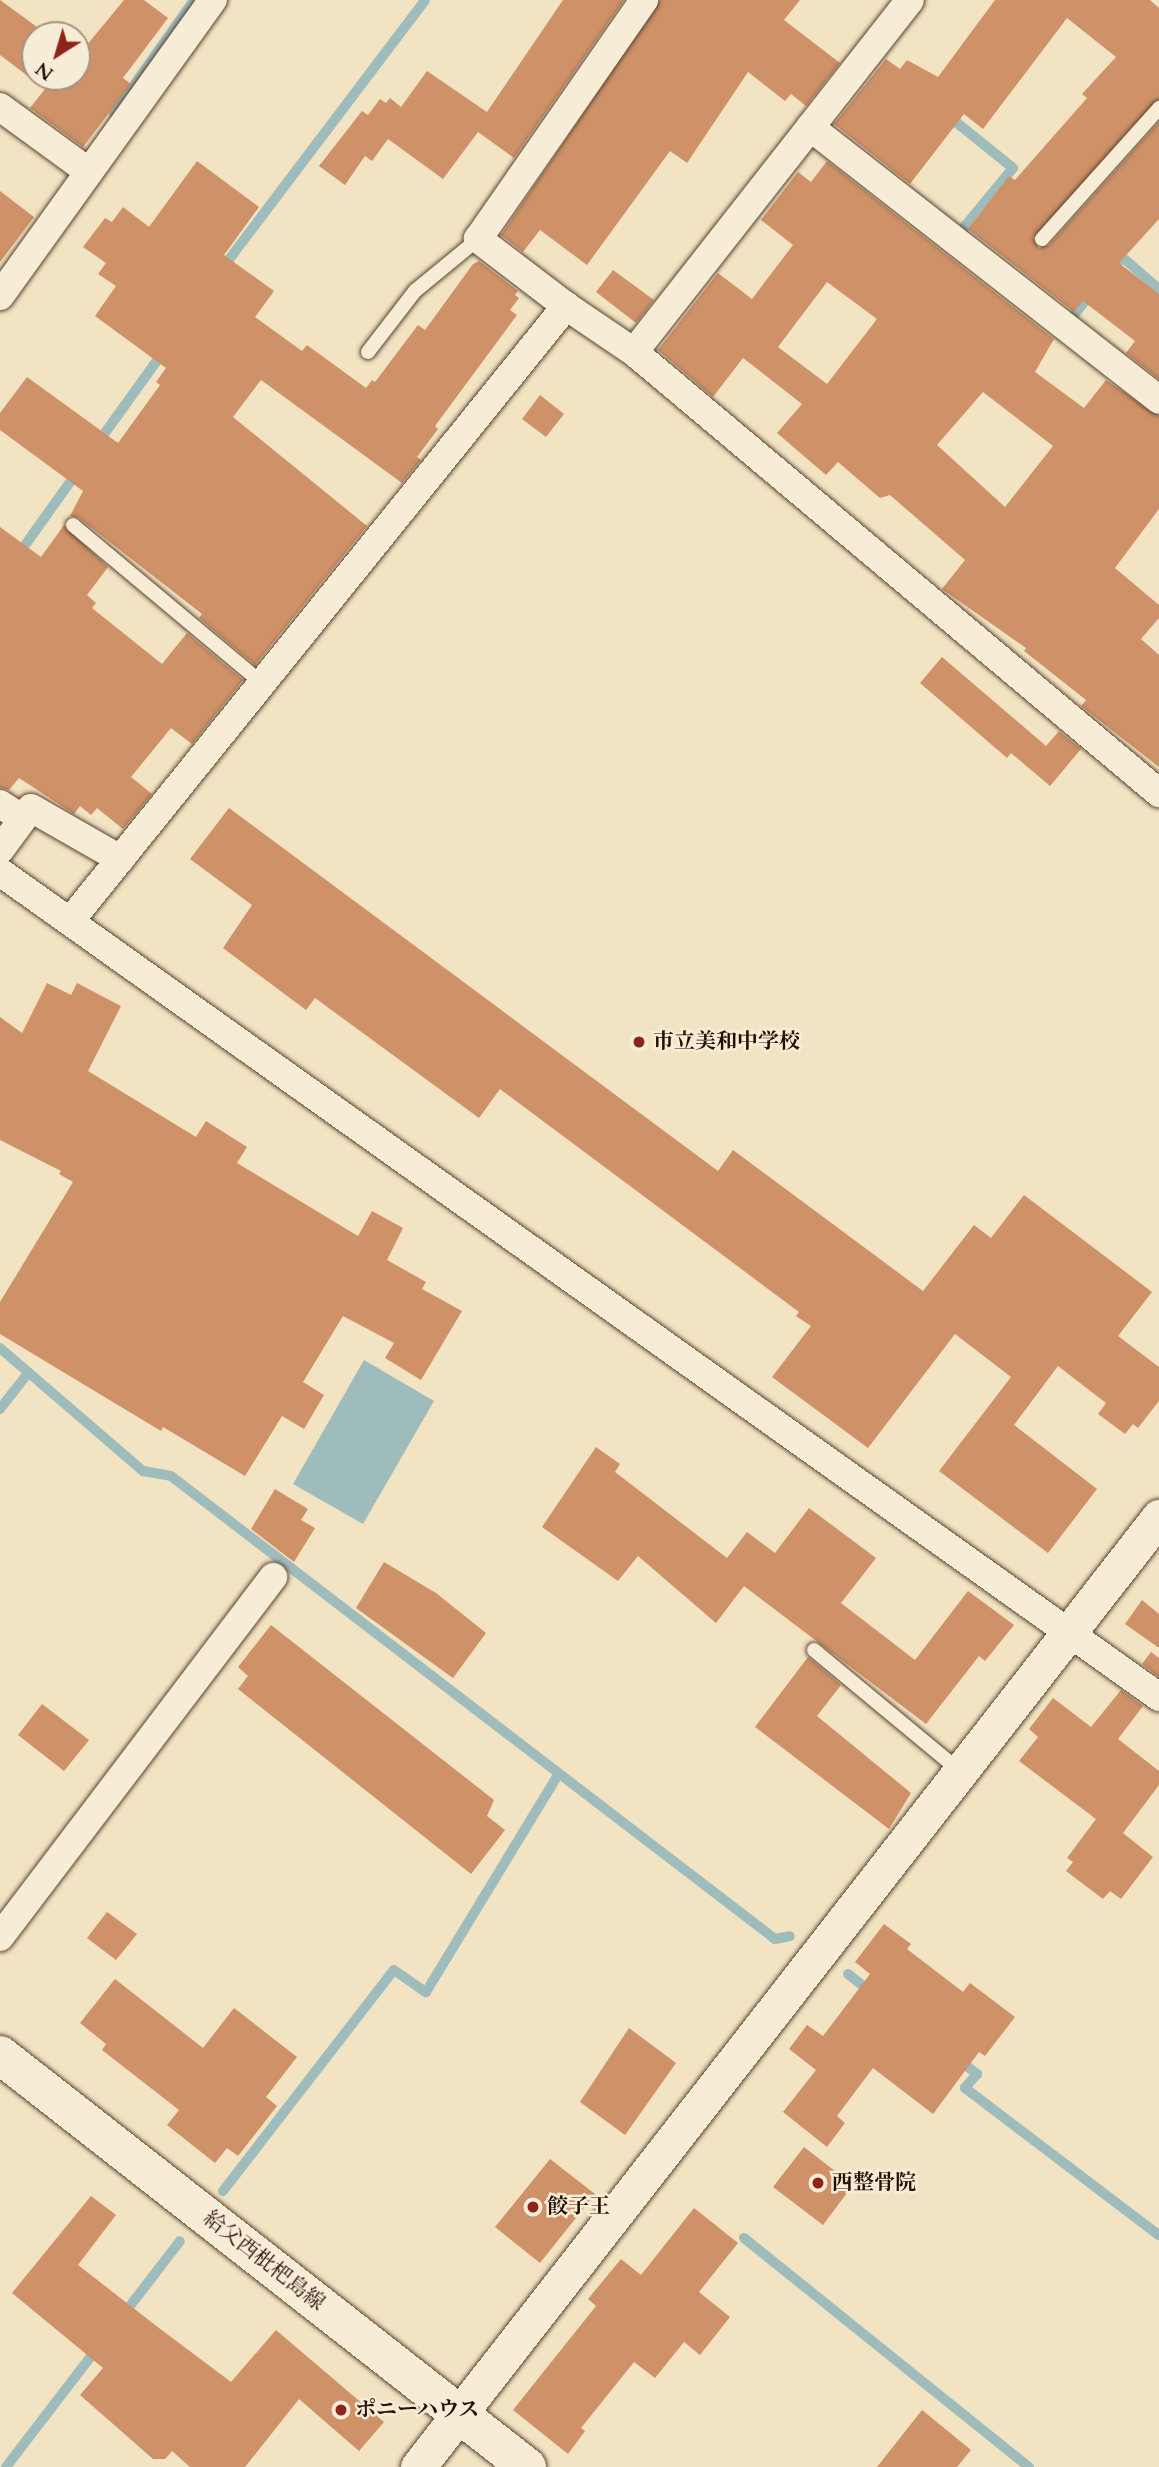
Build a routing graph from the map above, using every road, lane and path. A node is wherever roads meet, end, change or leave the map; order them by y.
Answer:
1 (213, 0) edge
2 (644, 0) edge
3 (909, 0) edge
4 (0, 107) edge
5 (1159, 108) edge
6 (810, 127) junction
7 (89, 172) junction
8 (478, 239) junction
9 (1042, 239) dead end
10 (0, 296) edge
11 (566, 306) junction
12 (368, 352) dead end
13 (634, 352) junction
14 (1159, 400) edge
15 (73, 524) dead end
16 (262, 683) junction
17 (1158, 790) edge
18 (12, 812) edge
19 (0, 850) edge
20 (120, 859) junction
21 (0, 872) edge
22 (71, 920) junction
23 (1159, 1517) edge
24 (273, 1577) dead end
25 (1071, 1631) junction
26 (814, 1650) dead end
27 (1159, 1697) edge
28 (961, 1772) junction
29 (0, 1937) edge
30 (0, 2055) edge
31 (459, 2413) junction
32 (418, 2467) edge
33 (527, 2467) edge

1 - 7 street
2 - 8 street
3 - 6 street
4 - 7 street
5 - 9 lane
6 - 13 street
6 - 14 street
7 - 10 street
8 - 11 street
8 - 12 lane
11 - 13 street
11 - 16 street
13 - 17 street
15 - 16 lane
16 - 20 street
18 - 19 street
18 - 20 street
20 - 22 street
21 - 22 street
22 - 25 street
23 - 25 street
24 - 29 street
25 - 27 street
25 - 28 street
26 - 28 lane
28 - 31 street
30 - 31 main road, 給父西枇杷島線
31 - 32 street
31 - 33 main road, 給父西枇杷島線

